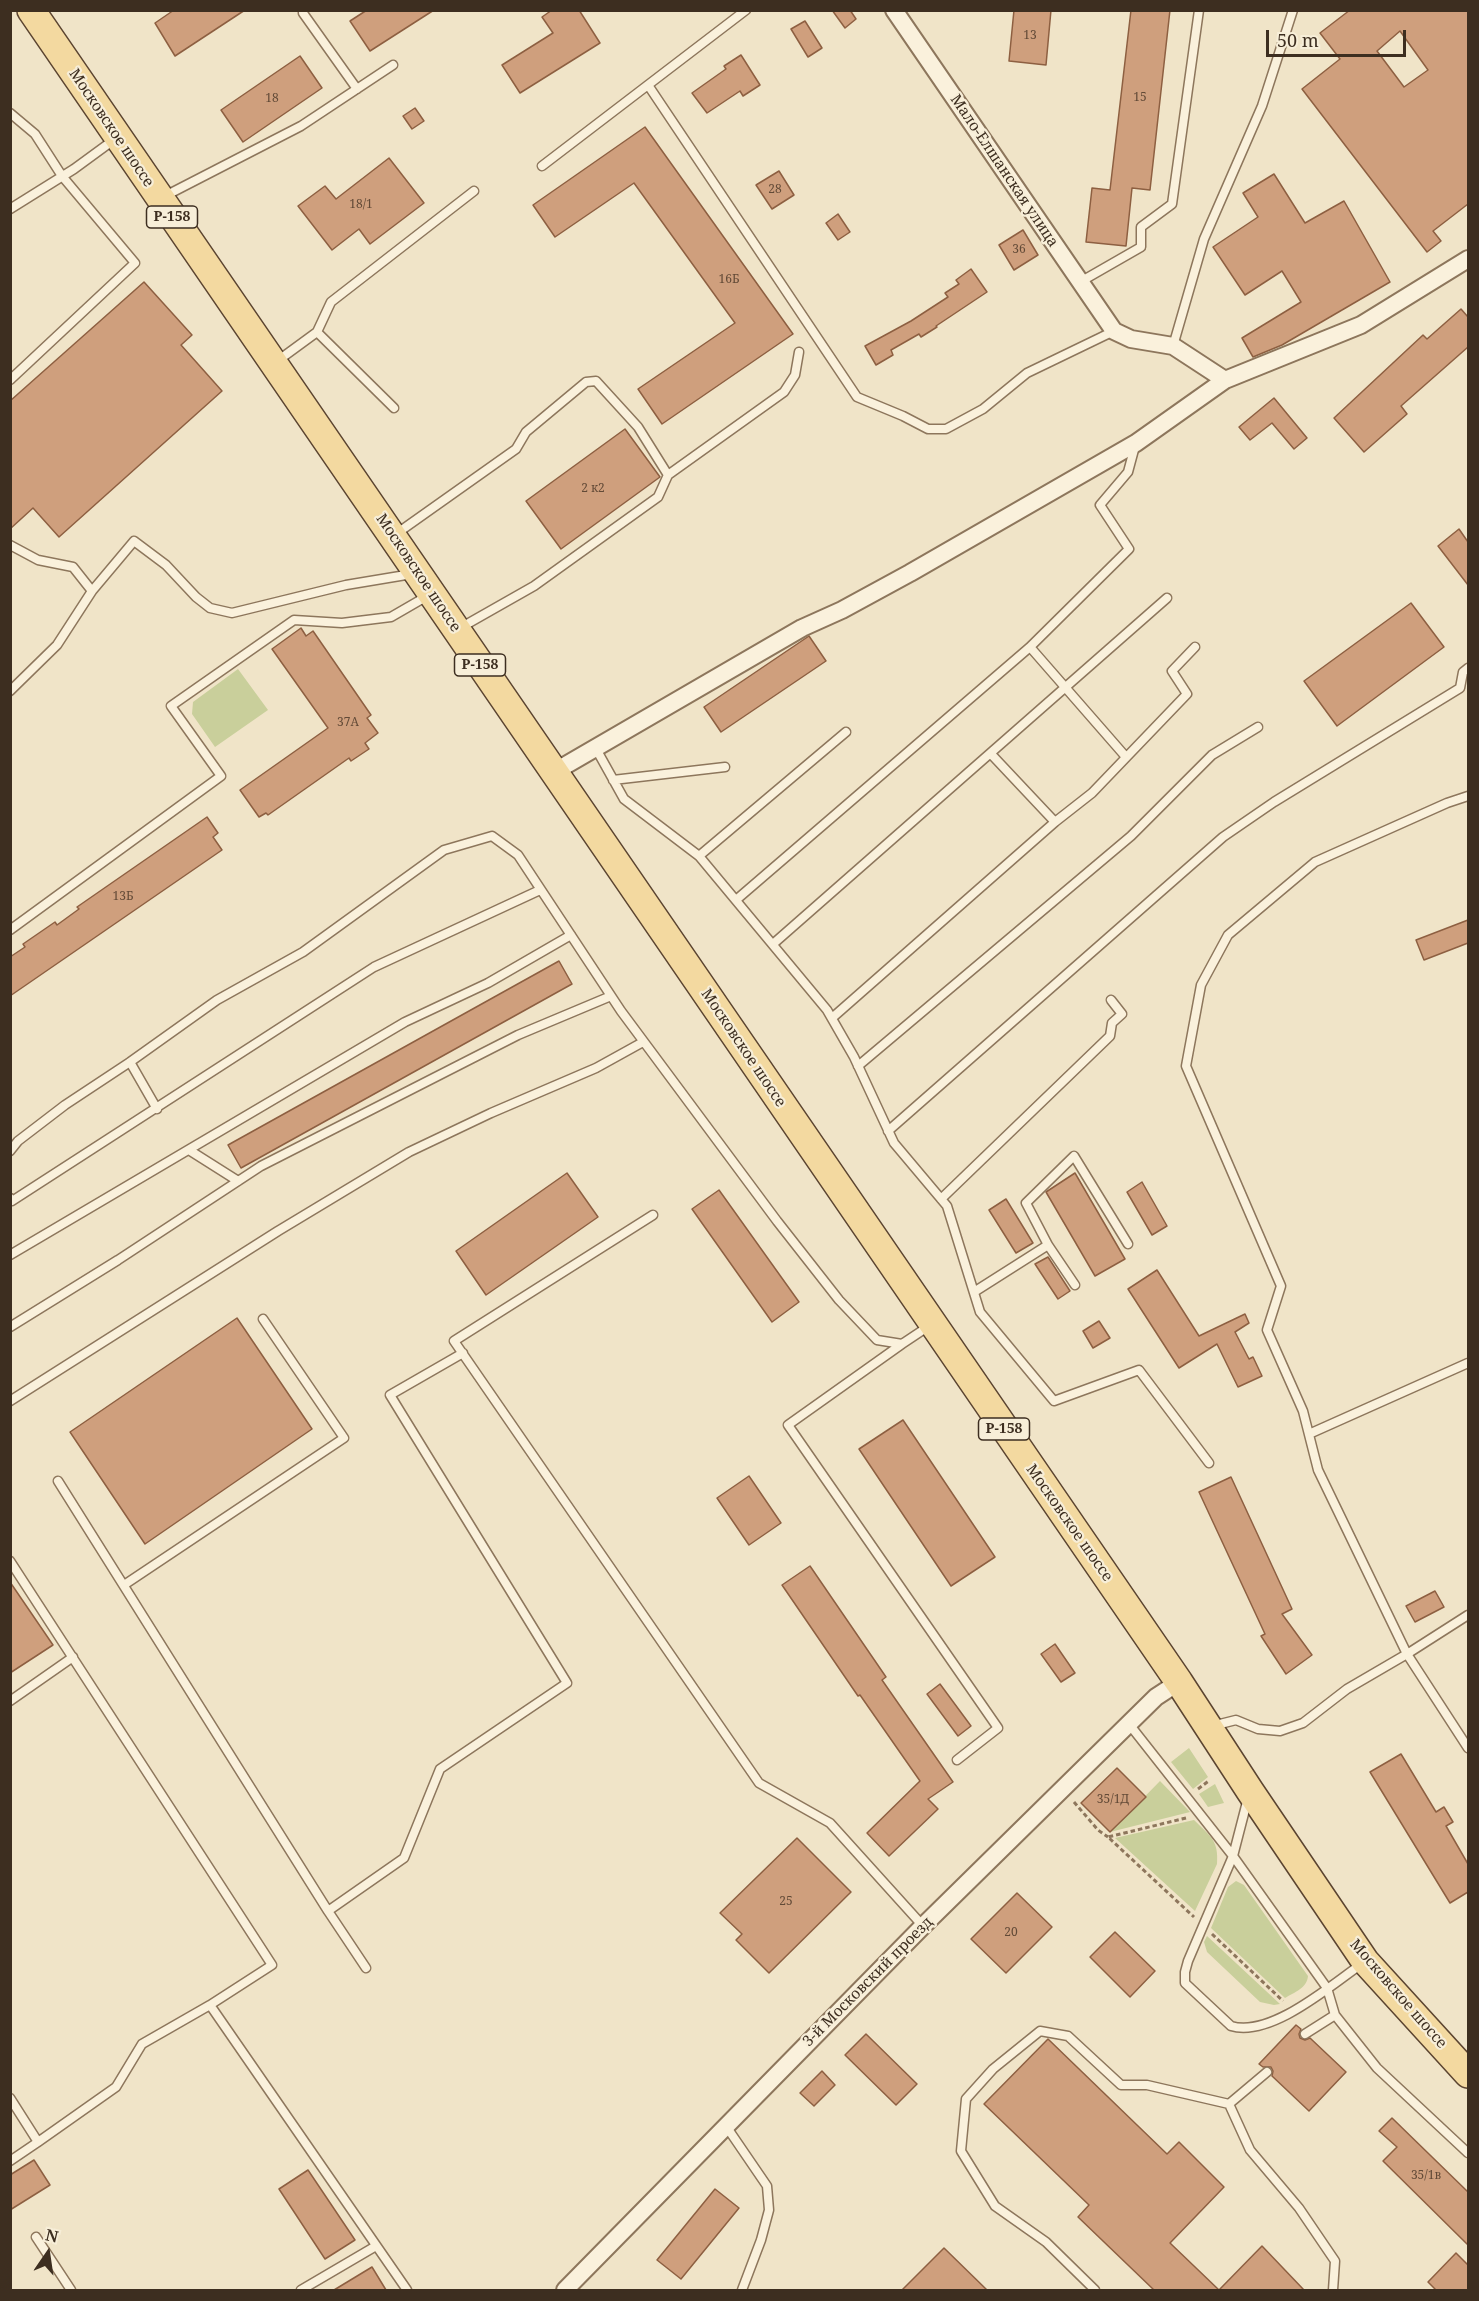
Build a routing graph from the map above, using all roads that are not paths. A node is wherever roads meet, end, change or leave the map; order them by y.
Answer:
1 (31, 10) edge
2 (303, 10) edge
3 (746, 10) edge
4 (894, 10) edge
5 (1198, 10) edge
6 (1293, 10) edge
7 (393, 65) dead end
8 (648, 85) junction
9 (357, 89) junction
10 (10, 113) edge
11 (117, 138) junction
12 (542, 166) dead end
13 (62, 176) junction
14 (474, 191) dead end
15 (159, 199) junction
16 (10, 209) edge
17 (1468, 259) edge
18 (1080, 282) junction
19 (1114, 331) junction
20 (317, 332) junction
21 (1173, 346) junction
22 (800, 352) dead end
23 (273, 364) junction
24 (10, 380) edge
25 (1225, 380) junction
26 (394, 408) dead end
27 (1136, 443) junction
28 (668, 475) junction
29 (393, 536) junction
30 (10, 545) edge
31 (425, 583) junction
32 (92, 591) junction
33 (1167, 598) dead end
34 (457, 629) junction
35 (1030, 647) junction
36 (1195, 647) dead end
37 (1468, 668) edge
38 (1066, 688) junction
39 (10, 691) edge
40 (1258, 727) dead end
41 (846, 732) dead end
42 (595, 747) junction
43 (991, 754) junction
44 (1126, 757) junction
45 (725, 767) dead end
46 (554, 772) junction
47 (614, 780) junction
48 (1468, 796) edge
49 (1055, 822) junction
50 (699, 856) junction
51 (540, 890) junction
52 (735, 900) junction
53 (10, 930) edge
54 (571, 936) junction
55 (773, 944) junction
56 (611, 996) junction
57 (1111, 1000) dead end
58 (832, 1018) junction
59 (643, 1042) junction
60 (130, 1062) junction
61 (858, 1066) junction
62 (157, 1109) junction
63 (888, 1131) junction
64 (189, 1150) junction
65 (10, 1151) edge
66 (238, 1180) junction
67 (10, 1198) edge
68 (941, 1199) junction
69 (653, 1215) dead end
70 (1128, 1244) dead end
71 (1048, 1245) junction
72 (10, 1255) edge
73 (1075, 1285) dead end
74 (974, 1292) junction
75 (262, 1319) dead end
76 (932, 1324) junction
77 (10, 1327) edge
78 (902, 1344) junction
79 (463, 1353) junction
80 (1468, 1363) edge
81 (10, 1401) edge
82 (1309, 1434) junction
83 (1209, 1463) dead end
84 (58, 1481) dead end
85 (10, 1561) edge
86 (124, 1585) junction
87 (1468, 1615) edge
88 (1407, 1654) junction
89 (73, 1657) junction
90 (1179, 1682) junction
91 (10, 1701) edge
92 (1129, 1724) junction
93 (1208, 1726) junction
94 (1468, 1748) edge
95 (957, 1760) dead end
96 (1250, 1791) junction
97 (1233, 1856) junction
98 (328, 1911) junction
99 (923, 1926) junction
100 (1365, 1961) junction
101 (366, 1968) dead end
102 (1327, 1988) junction
103 (210, 2006) junction
104 (1335, 2015) junction
105 (1305, 2034) dead end
106 (1268, 2072) dead end
107 (1468, 2074) edge
108 (10, 2098) edge
109 (1228, 2104) junction
110 (726, 2126) junction
111 (39, 2142) junction
112 (1468, 2153) edge
113 (10, 2161) edge
114 (36, 2237) dead end
115 (376, 2246) junction
116 (71, 2290) edge
117 (301, 2290) edge
118 (407, 2290) edge
119 (565, 2290) edge
120 (742, 2290) edge
121 (1095, 2290) edge
122 (1333, 2290) edge

1 - 11 main road, Московское шоссе / Р-158
2 - 9 lane
3 - 8 lane
4 - 18 street, Мало-Елшанская улица
5 - 18 lane
6 - 21 lane
7 - 9 lane
8 - 12 lane
8 - 19 lane
9 - 15 lane
10 - 13 lane
11 - 13 lane
11 - 15 main road, Московское шоссе / Р-158
13 - 16 lane
13 - 24 lane
14 - 20 lane
15 - 23 main road, Московское шоссе / Р-158
17 - 25 street
18 - 19 street, Мало-Елшанская улица
19 - 21 street
20 - 23 lane
20 - 26 lane
21 - 25 street
22 - 28 lane
23 - 29 main road, Московское шоссе / Р-158
25 - 27 street
27 - 35 lane
27 - 42 street
28 - 29 lane
28 - 34 lane
29 - 31 main road, Московское шоссе / Р-158
30 - 32 lane
31 - 32 lane
31 - 34 main road, Московское шоссе / Р-158
31 - 53 lane
32 - 39 lane
33 - 38 lane
34 - 46 main road, Московское шоссе / Р-158
35 - 38 lane
35 - 52 lane
36 - 44 lane
37 - 63 lane
38 - 43 lane
38 - 44 lane
40 - 61 lane
41 - 50 lane
42 - 46 street
42 - 47 lane
43 - 49 lane
43 - 55 lane
44 - 49 lane
45 - 47 lane
46 - 76 main road, Московское шоссе / Р-158
47 - 50 lane
48 - 82 lane
49 - 58 lane
50 - 52 lane
51 - 54 lane
51 - 60 lane
51 - 62 lane
52 - 55 lane
54 - 56 lane
54 - 64 lane
55 - 58 lane
56 - 59 lane
56 - 66 lane
57 - 68 lane
58 - 61 lane
59 - 78 lane
59 - 81 lane
60 - 62 lane
60 - 65 lane
61 - 63 lane
62 - 67 lane
63 - 68 lane
64 - 66 lane
64 - 72 lane
66 - 77 lane
68 - 74 lane
69 - 79 lane
70 - 71 lane
71 - 73 lane
71 - 74 lane
74 - 83 lane
75 - 86 lane
76 - 78 lane
76 - 90 main road, Московское шоссе / Р-158
78 - 95 lane
79 - 98 lane
79 - 99 lane
80 - 82 lane
82 - 88 lane
84 - 86 lane
85 - 89 lane
86 - 98 lane
87 - 88 lane
88 - 93 lane
88 - 94 lane
89 - 91 lane
89 - 103 lane
90 - 92 street, 3-й Московский проезд
90 - 93 main road, Московское шоссе / Р-158
92 - 97 lane
92 - 99 street, 3-й Московский проезд
93 - 96 main road, Московское шоссе / Р-158
96 - 97 lane
96 - 100 main road, Московское шоссе / Р-158
97 - 102 lane
97 - 102 lane
98 - 101 lane
99 - 110 street, 3-й Московский проезд
100 - 102 lane
100 - 107 main road, Московское шоссе / Р-158
102 - 104 lane
103 - 111 lane
103 - 115 lane
104 - 105 lane
104 - 112 lane
106 - 109 lane
108 - 111 lane
109 - 121 lane
109 - 122 lane
110 - 119 street, 3-й Московский проезд
110 - 120 lane
111 - 113 lane
114 - 116 lane
115 - 117 lane
115 - 118 lane

